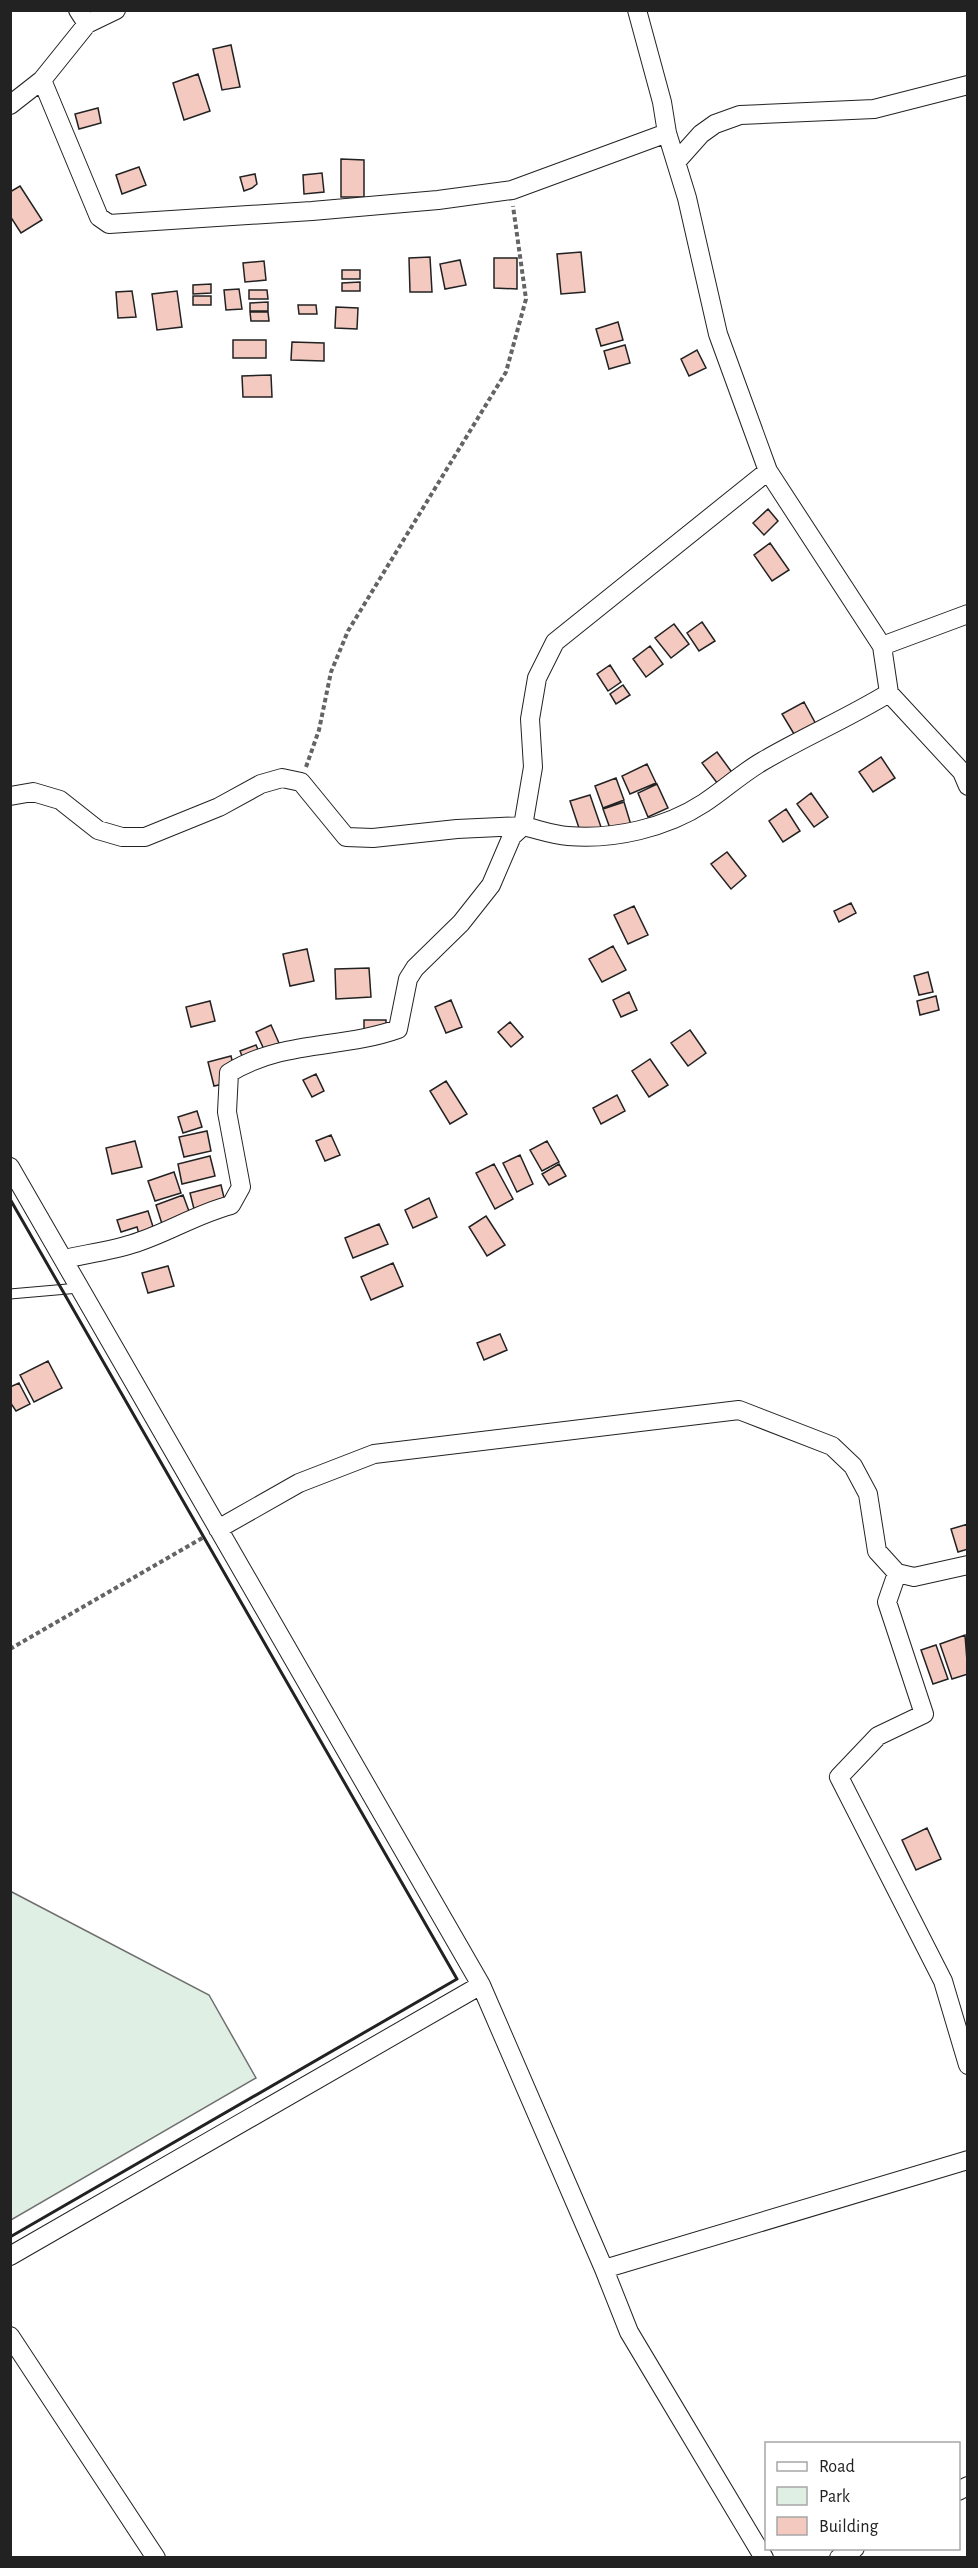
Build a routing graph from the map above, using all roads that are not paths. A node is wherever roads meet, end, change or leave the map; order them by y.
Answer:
1 (116, 10) edge
2 (637, 10) edge
3 (82, 17) edge
4 (42, 81) junction
5 (968, 85) edge
6 (10, 105) edge
7 (667, 132) junction
8 (676, 162) junction
9 (768, 471) junction
10 (968, 614) edge
11 (882, 646) junction
12 (889, 693) junction
13 (968, 786) edge
14 (10, 796) edge
15 (523, 826) junction
16 (10, 1167) edge
17 (64, 1259) junction
18 (79, 1288) junction
19 (10, 1294) edge
20 (218, 1529) junction
21 (968, 1565) edge
22 (897, 1573) junction
23 (481, 1984) junction
24 (968, 2066) edge
25 (968, 2160) edge
26 (10, 2256) edge
27 (604, 2269) junction
28 (10, 2336) edge
29 (852, 2550) edge
30 (156, 2558) edge
31 (764, 2558) edge
32 (838, 2558) edge

1 - 3 street
2 - 7 street
3 - 4 street
4 - 6 street
4 - 7 street
5 - 8 street
7 - 8 street
8 - 9 street
9 - 11 street
9 - 15 street
10 - 11 street
11 - 12 street
12 - 13 street
12 - 15 street
14 - 15 street
15 - 17 street
16 - 17 street
17 - 18 street
18 - 19 lane
18 - 20 street
20 - 22 street
20 - 23 street
21 - 22 street
22 - 24 street
23 - 26 street
23 - 27 street
25 - 27 street
27 - 31 street
28 - 30 street
29 - 32 street

